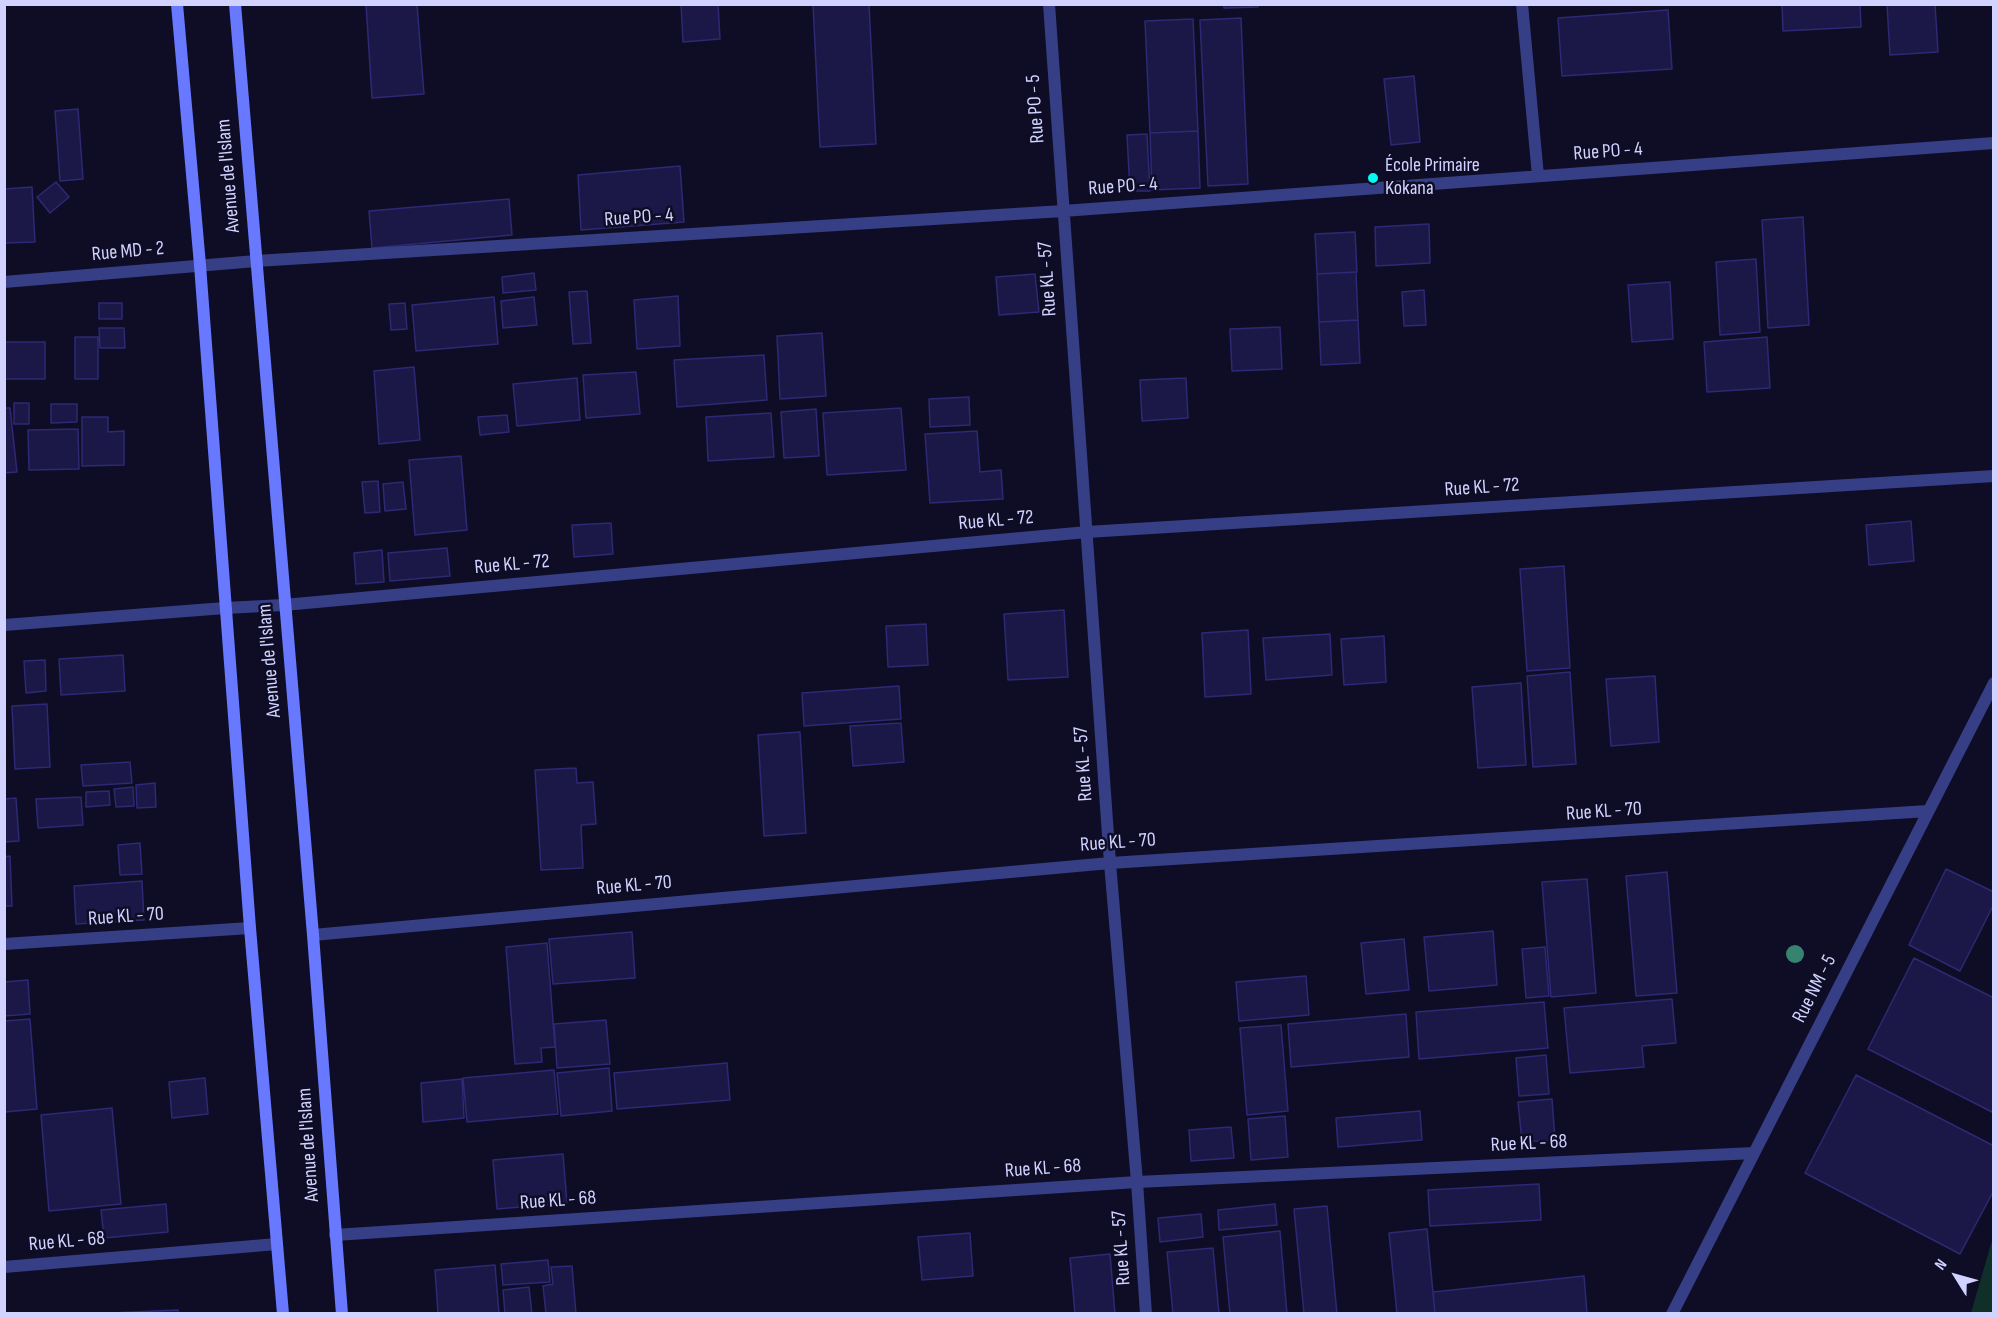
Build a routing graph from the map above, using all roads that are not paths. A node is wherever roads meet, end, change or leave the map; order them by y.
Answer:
1 (177, 4) edge
2 (235, 4) edge
3 (1049, 4) edge
4 (1522, 4) edge
5 (1994, 143) edge
6 (1538, 176) junction
7 (1063, 211) junction
8 (255, 261) junction
9 (200, 265) junction
10 (4, 282) edge
11 (1994, 476) edge
12 (1087, 532) junction
13 (284, 605) junction
14 (225, 608) junction
15 (4, 625) edge
16 (1994, 683) edge
17 (1928, 811) junction
18 (1110, 863) junction
19 (250, 928) junction
20 (313, 935) junction
21 (4, 944) edge
22 (1754, 1153) junction
23 (1137, 1182) junction
24 (335, 1235) junction
25 (276, 1244) junction
26 (4, 1267) edge
27 (283, 1314) edge
28 (342, 1314) edge
29 (1146, 1314) edge
30 (1672, 1314) edge

1 - 9 main road, Avenue de l'Islam
2 - 8 main road, Avenue de l'Islam
3 - 7 street, Rue PO - 5
4 - 6 street
5 - 6 street, Rue PO - 4
6 - 7 street, Rue PO - 4
7 - 8 street, Rue PO - 4
7 - 12 street, Rue KL - 57
8 - 9 street, Rue MD - 2
8 - 13 main road, Avenue de l'Islam
9 - 10 street, Rue MD - 2
9 - 14 main road, Avenue de l'Islam
11 - 12 street, Rue KL - 72
12 - 13 street, Rue KL - 72
12 - 18 street, Rue KL - 57
13 - 14 street, Rue KL - 72
13 - 20 main road, Avenue de l'Islam
14 - 15 street, Rue KL - 72
14 - 19 main road, Avenue de l'Islam
16 - 17 street, Rue NM - 5
17 - 18 street, Rue KL - 70
17 - 22 street, Rue NM - 5
18 - 20 street, Rue KL - 70
18 - 23 street, Rue KL - 57
19 - 21 street, Rue KL - 70
19 - 25 main road, Avenue de l'Islam
20 - 24 main road, Avenue de l'Islam
22 - 23 street, Rue KL - 68
22 - 30 street, Rue NM - 5
23 - 24 street, Rue KL - 68
23 - 29 street, Rue KL - 57
24 - 28 main road, Avenue de l'Islam
25 - 26 street, Rue KL - 68
25 - 27 main road, Avenue de l'Islam

